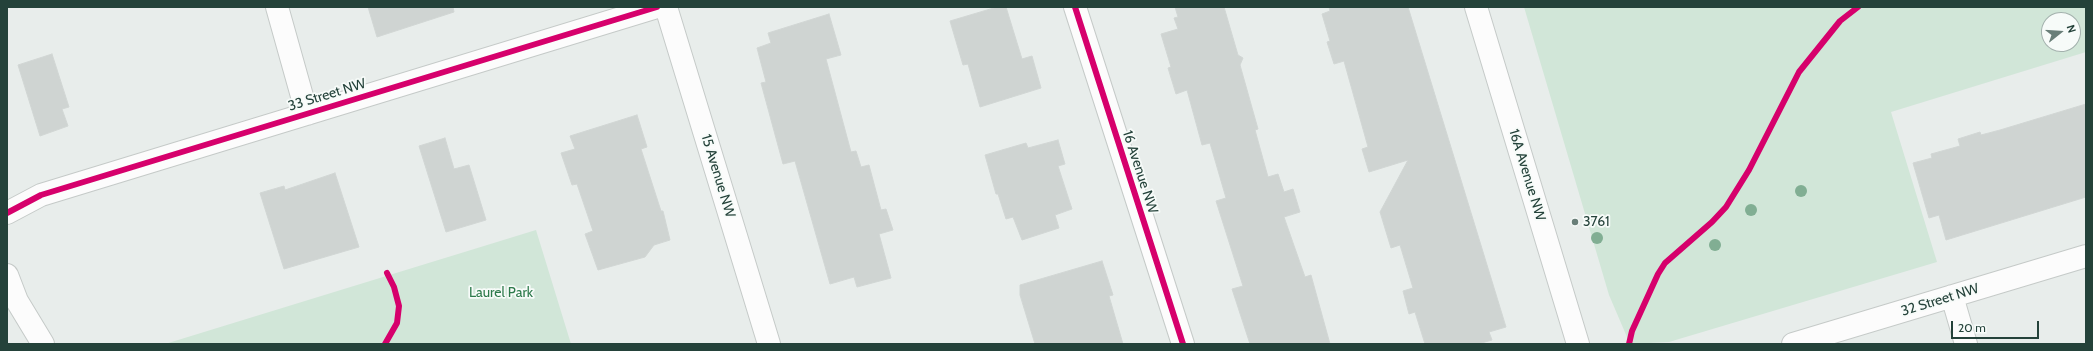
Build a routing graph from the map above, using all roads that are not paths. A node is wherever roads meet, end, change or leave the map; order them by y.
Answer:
1 (277, 7) edge
2 (657, 7) edge
3 (666, 7) edge
4 (1075, 7) edge
5 (1476, 7) edge
6 (307, 114) junction
7 (7, 213) edge
8 (2086, 256) edge
9 (7, 275) edge
10 (1952, 296) junction
11 (43, 344) edge
12 (769, 344) edge
13 (1183, 344) edge
14 (1578, 344) edge
15 (1793, 344) edge
16 (1966, 344) edge

1 - 6 street
2 - 6 street, 33 Street NW
3 - 12 street, 15 Avenue NW
4 - 13 street, 16 Avenue NW
5 - 14 street, 16A Avenue NW
6 - 7 street, 33 Street NW
8 - 10 street, 32 Street NW
9 - 11 street
10 - 15 street, 32 Street NW
10 - 16 street

